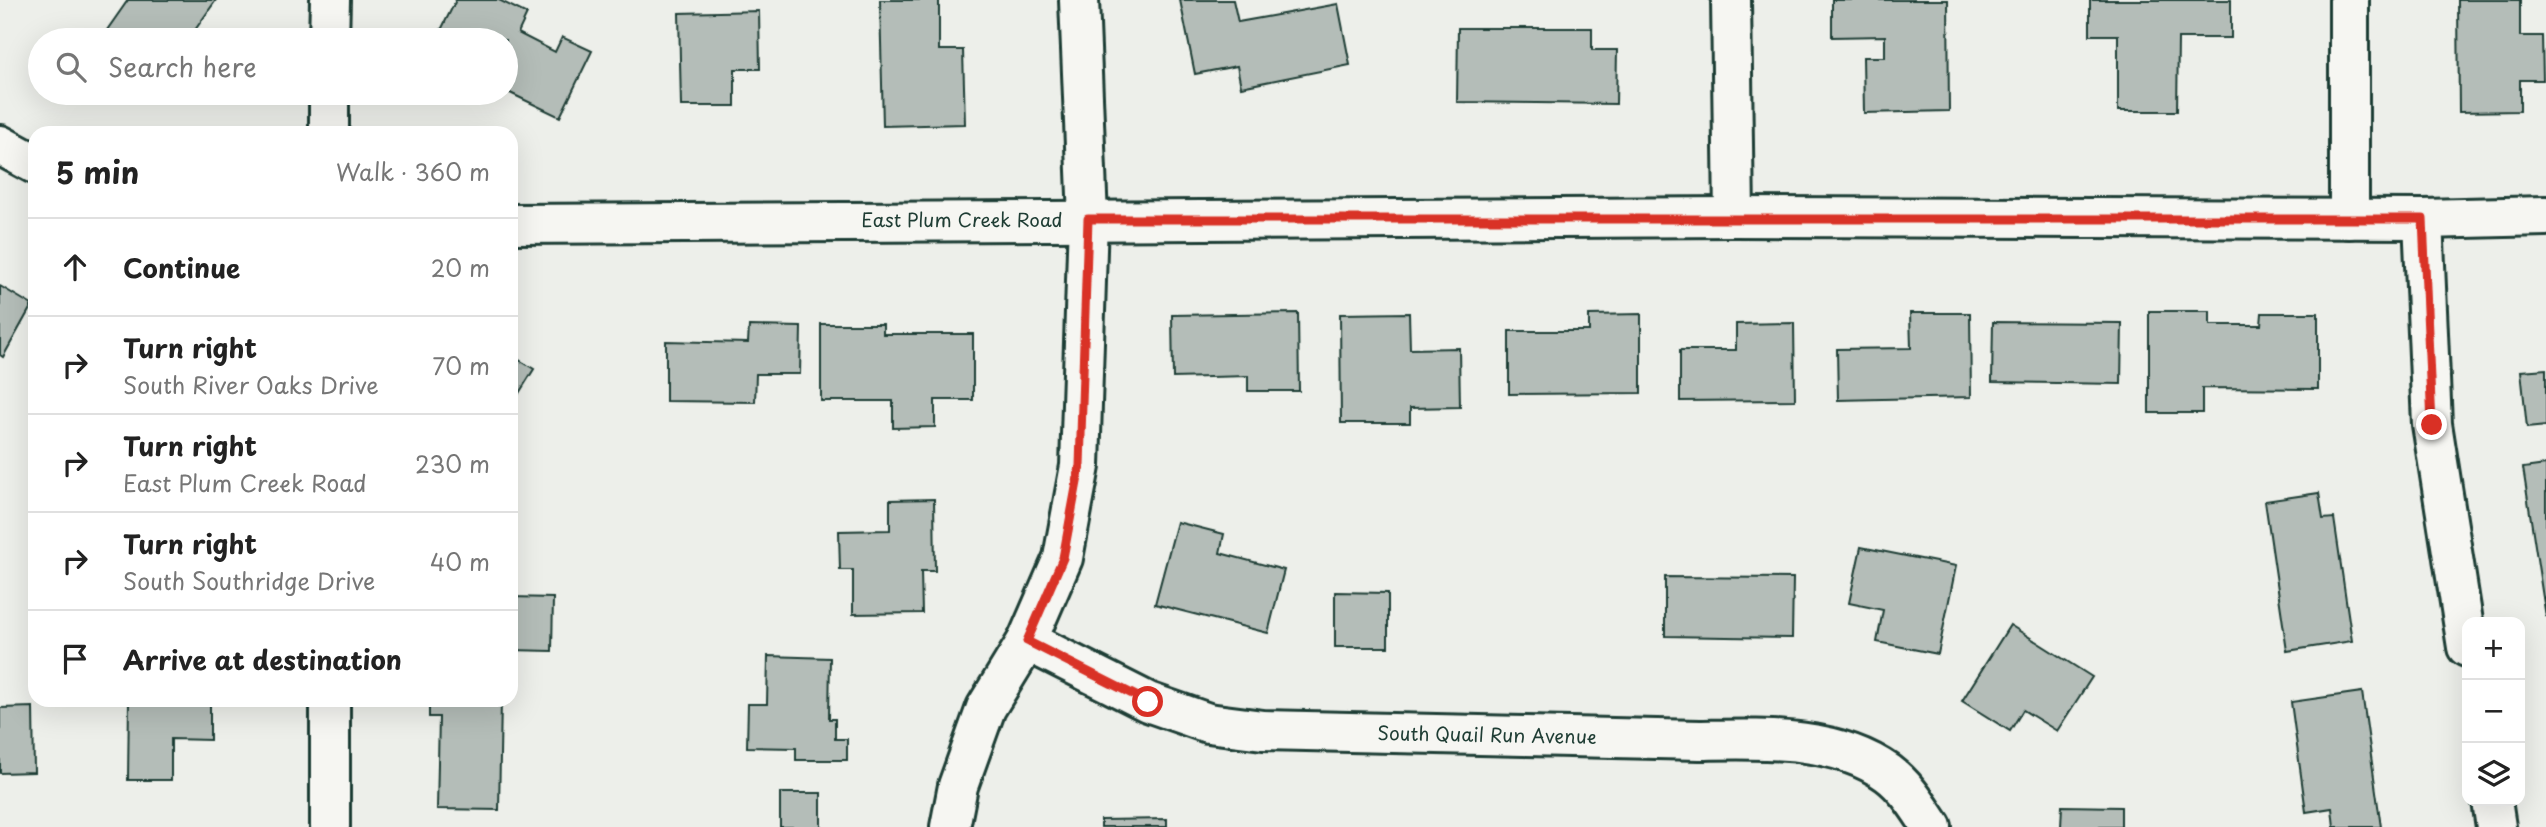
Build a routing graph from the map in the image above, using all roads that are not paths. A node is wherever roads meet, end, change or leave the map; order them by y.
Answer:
1 (330, 0) edge
2 (1079, 0) edge
3 (1731, 0) edge
4 (2349, 0) edge
5 (329, 28) edge
6 (329, 105) edge
7 (329, 126) edge
8 (0, 145) edge
9 (28, 160) edge
10 (2546, 216) edge
11 (1734, 217) junction
12 (1088, 219) junction
13 (2349, 219) junction
14 (2423, 219) junction
15 (518, 224) edge
16 (2462, 617) edge
17 (1027, 641) junction
18 (330, 707) edge
19 (2493, 806) edge
20 (330, 827) edge
21 (950, 827) edge
22 (1932, 827) edge
23 (2496, 827) edge

1 - 5 street
2 - 12 street
3 - 11 street
4 - 13 street
6 - 7 street
8 - 9 street
10 - 14 street, East Plum Creek Road
11 - 12 street, East Plum Creek Road
11 - 13 street, East Plum Creek Road
12 - 15 street, East Plum Creek Road
12 - 17 street
13 - 14 street, East Plum Creek Road
14 - 16 street
17 - 21 street
17 - 22 street, South Quail Run Avenue
18 - 20 street
19 - 23 street

